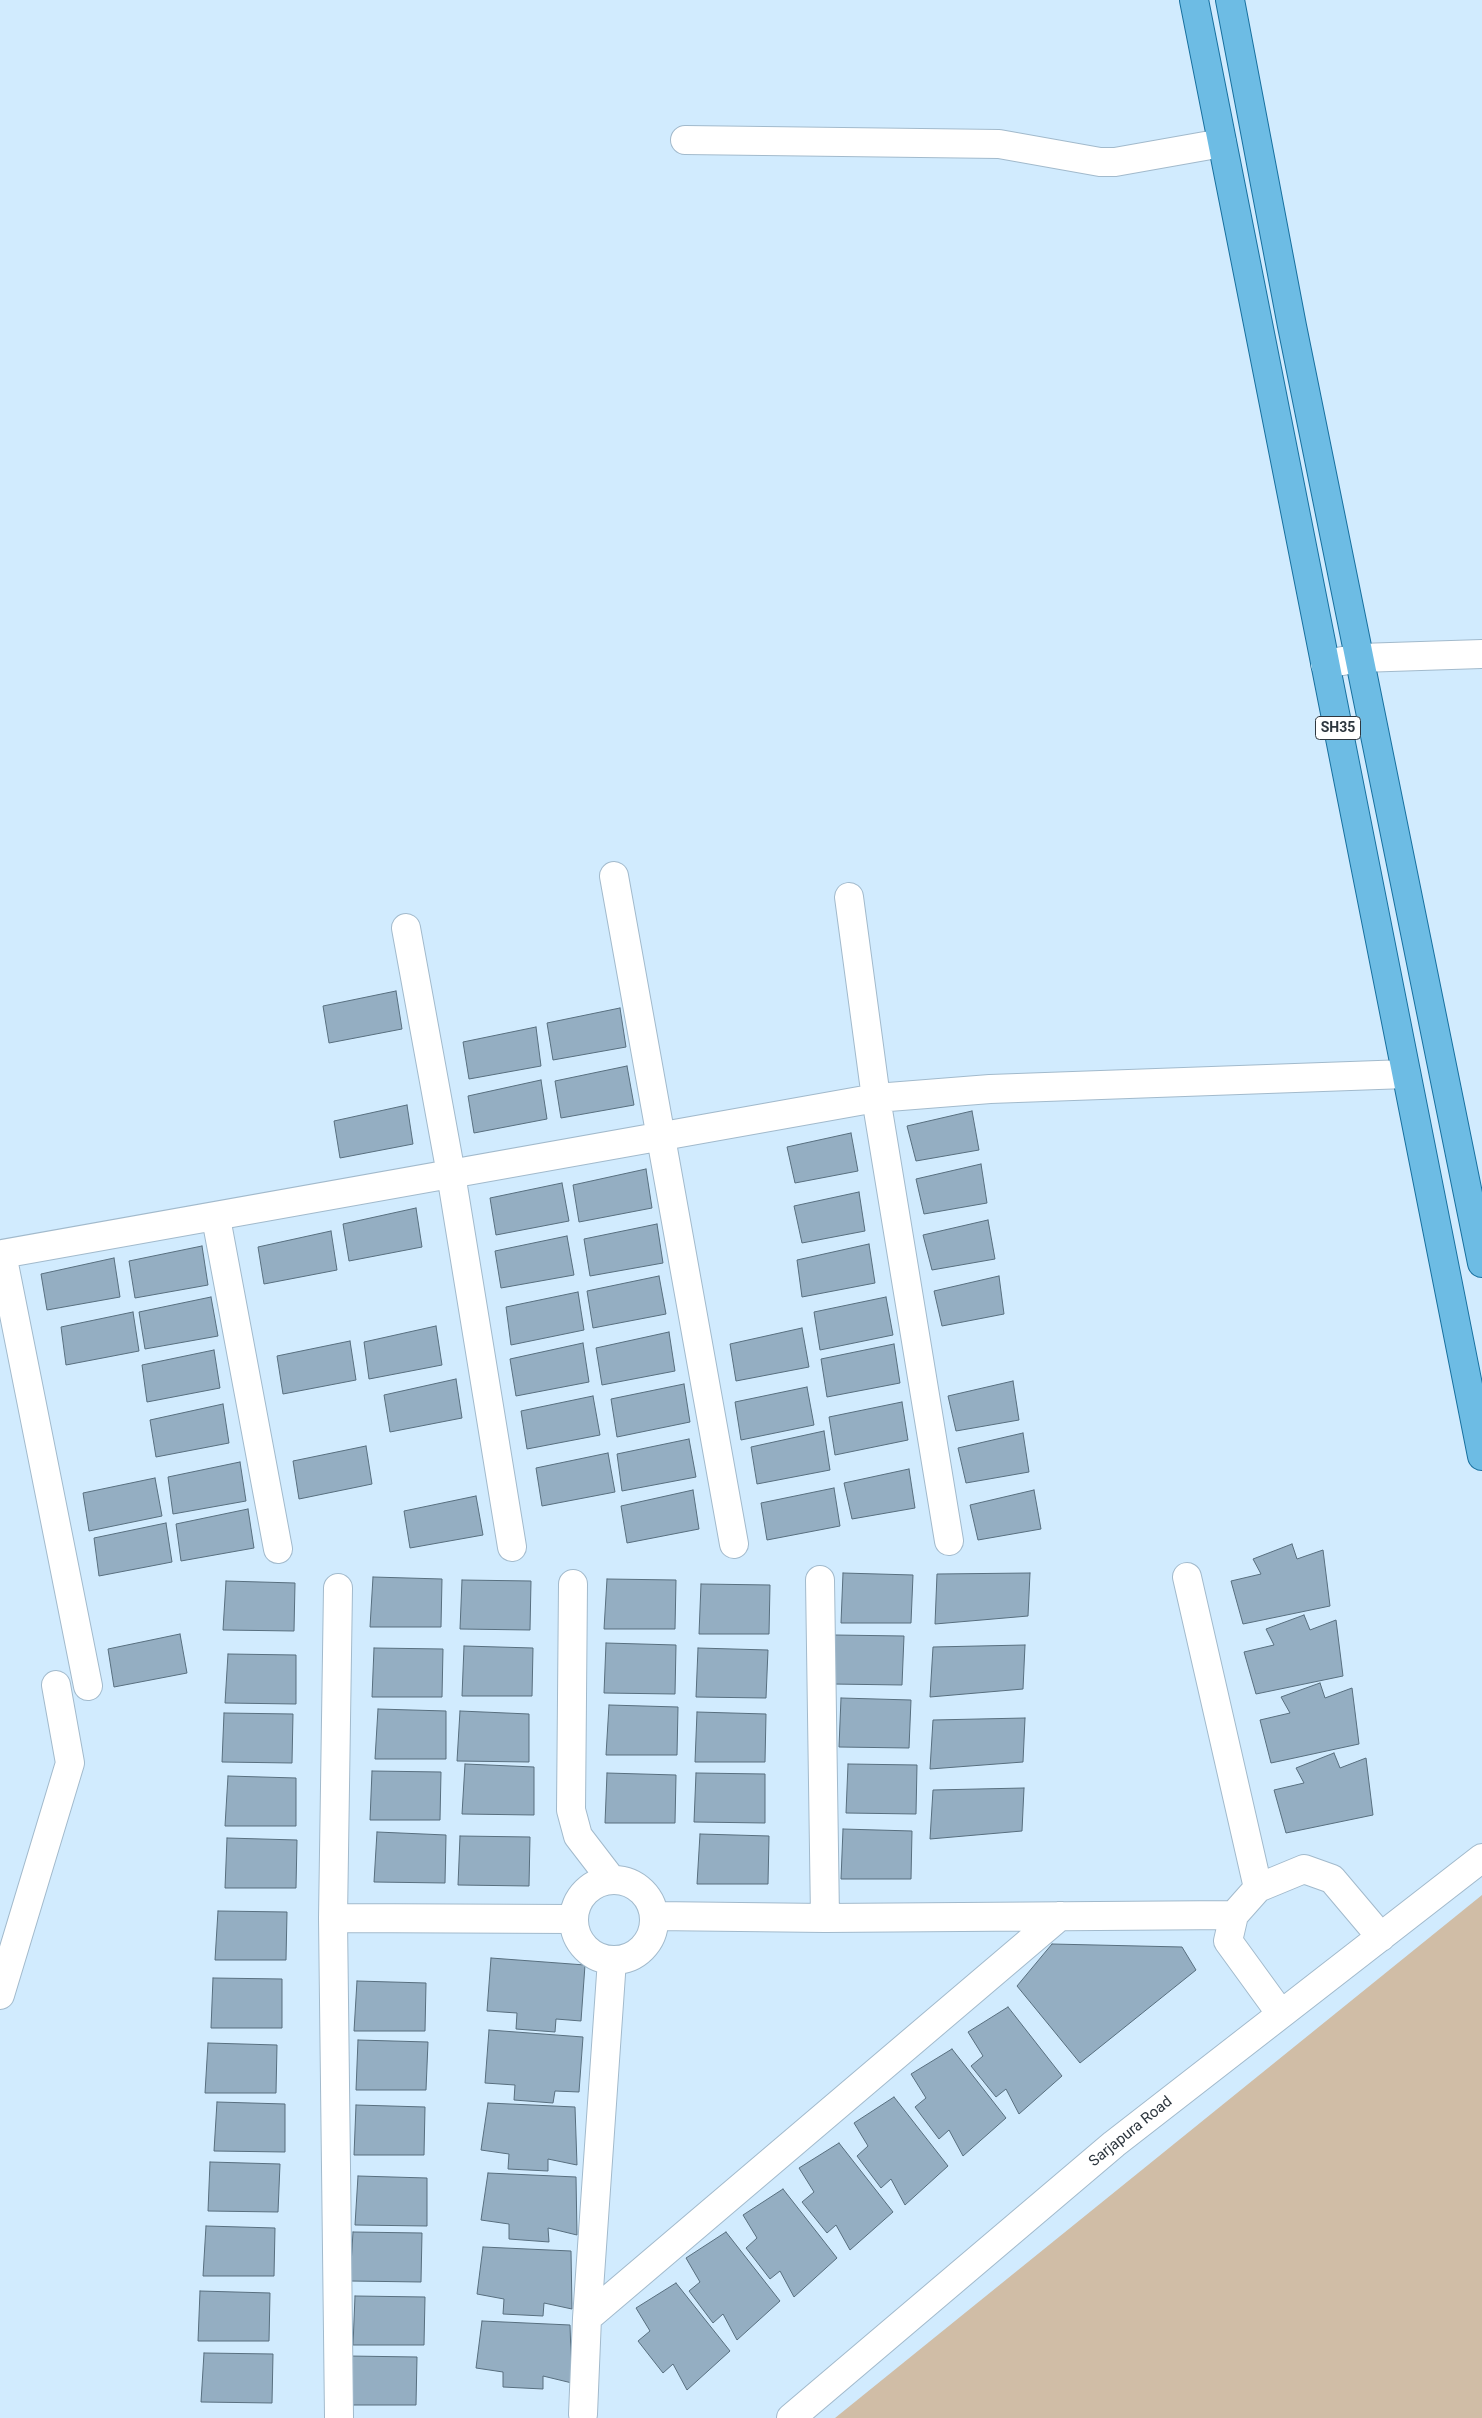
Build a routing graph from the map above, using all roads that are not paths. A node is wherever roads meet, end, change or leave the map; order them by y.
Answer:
1 (1194, 0) edge
2 (1230, 0) edge
3 (685, 140) dead end
4 (1222, 144) junction
5 (1482, 654) edge
6 (1360, 658) junction
7 (1325, 664) junction
8 (614, 876) dead end
9 (849, 897) dead end
10 (406, 928) dead end
11 (1406, 1074) junction
12 (876, 1098) junction
13 (662, 1136) junction
14 (451, 1174) junction
15 (216, 1218) junction
16 (1482, 1263) edge
17 (1482, 1456) edge
18 (949, 1541) dead end
19 (734, 1544) dead end
20 (512, 1547) dead end
21 (278, 1549) dead end
22 (1187, 1577) dead end
23 (820, 1580) dead end
24 (573, 1584) dead end
25 (338, 1588) dead end
26 (56, 1685) dead end
27 (88, 1686) dead end
28 (1482, 1858) edge
29 (611, 1879) junction
30 (1258, 1888) junction
31 (1234, 1915) junction
32 (655, 1916) junction
33 (1060, 1916) junction
34 (333, 1918) junction
35 (825, 1918) junction
36 (573, 1919) junction
37 (1381, 1937) junction
38 (612, 1960) junction
39 (0, 1994) edge
40 (1282, 2014) junction
41 (586, 2318) junction
42 (583, 2414) dead end
43 (339, 2417) dead end
44 (791, 2418) edge

1 - 4 main road, SH35
2 - 6 main road, SH35
3 - 4 street
4 - 7 main road, SH35
5 - 6 street
6 - 7 street
6 - 16 main road, SH35
7 - 11 main road, SH35
8 - 13 street
9 - 12 street
10 - 14 street
11 - 12 street
11 - 17 main road, SH35
12 - 13 street
12 - 18 street
13 - 14 street
13 - 19 street
14 - 15 street
14 - 20 street
15 - 21 street
15 - 27 street
22 - 30 street
23 - 35 street
24 - 29 street
25 - 34 street
26 - 39 street
28 - 37 street, Sarjapura Road
29 - 32 street
29 - 36 street
30 - 31 street
30 - 37 street
31 - 33 street
31 - 40 street
32 - 35 street
32 - 38 street
33 - 35 street
33 - 41 street
34 - 36 street
34 - 43 street
36 - 38 street
37 - 40 street, Sarjapura Road
38 - 41 street
40 - 44 street, Sarjapura Road
41 - 42 street

